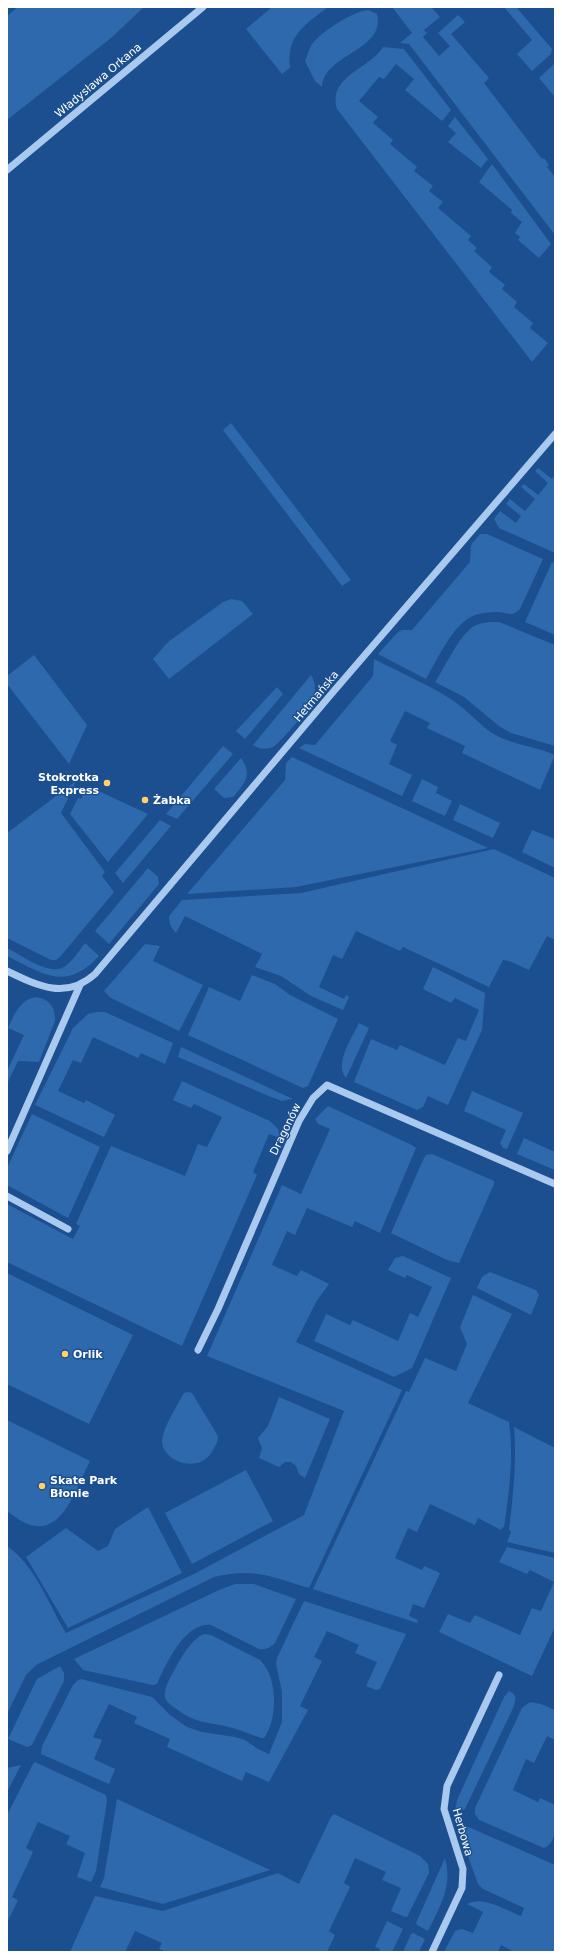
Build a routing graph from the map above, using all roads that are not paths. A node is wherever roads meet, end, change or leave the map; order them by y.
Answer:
1 (203, 7) edge
2 (7, 170) edge
3 (555, 434) edge
4 (7, 971) edge
5 (80, 985) junction
6 (7, 1151) edge
7 (555, 1184) edge
8 (7, 1196) edge
9 (68, 1229) dead end
10 (198, 1350) dead end
11 (499, 1675) dead end
12 (432, 1952) edge

1 - 2 street, Władysława Orkana
3 - 5 street, Hetmańska
4 - 5 street
5 - 6 street
7 - 10 street, Dragonów
8 - 9 street
11 - 12 street, Herbowa

